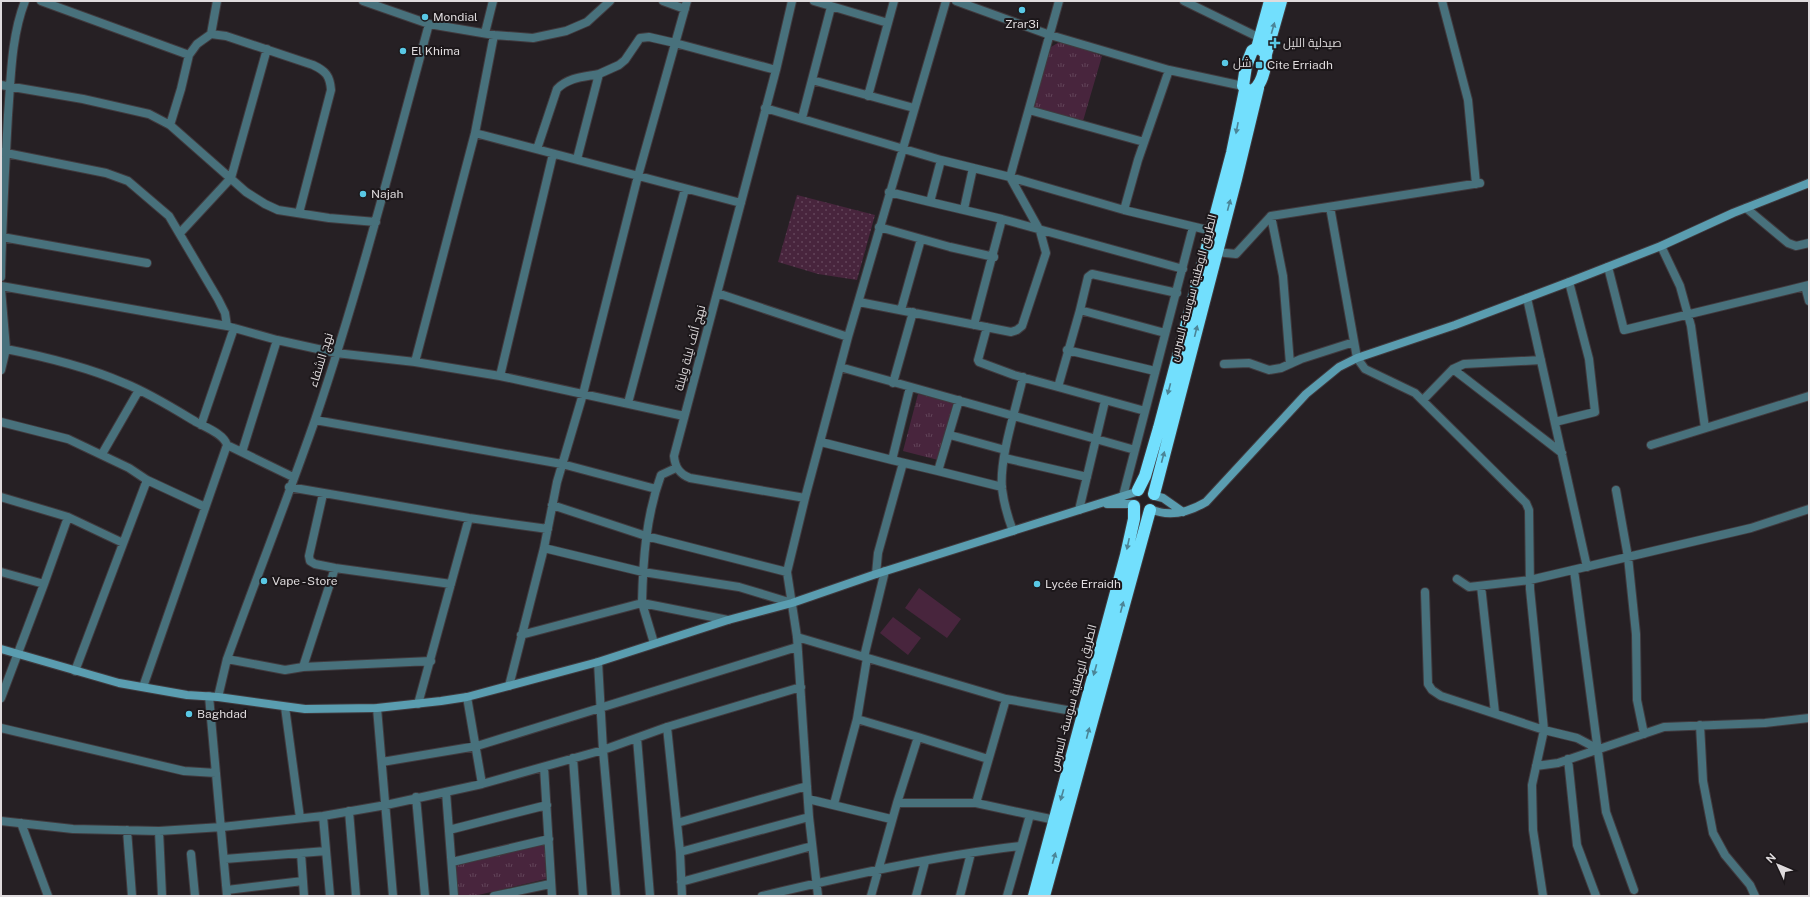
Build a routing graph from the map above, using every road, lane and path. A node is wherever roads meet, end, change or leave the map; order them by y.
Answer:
1 (25, 1) edge
2 (41, 1) edge
3 (217, 1) edge
4 (363, 1) edge
5 (493, 1) edge
6 (610, 1) edge
7 (663, 1) edge
8 (792, 1) edge
9 (814, 1) edge
10 (894, 1) edge
11 (946, 1) edge
12 (956, 1) edge
13 (1059, 1) edge
14 (1184, 1) edge
15 (1270, 1) edge
16 (1281, 1) edge
17 (1442, 1) edge
18 (686, 5) edge
19 (831, 7) junction
20 (429, 24) junction
21 (888, 24) junction
22 (485, 33) junction
23 (211, 34) junction
24 (494, 35) junction
25 (1050, 35) junction
26 (675, 43) junction
27 (1261, 47) junction
28 (268, 49) junction
29 (189, 55) junction
30 (776, 70) junction
31 (1169, 70) junction
32 (599, 74) junction
33 (812, 80) junction
34 (1, 85) edge
35 (10, 87) junction
36 (1244, 88) junction
37 (1258, 88) junction
38 (868, 96) junction
39 (765, 108) junction
40 (914, 108) junction
41 (1029, 110) junction
42 (802, 118) junction
43 (170, 124) junction
44 (475, 133) junction
45 (1144, 142) junction
46 (902, 147) junction
47 (537, 149) junction
48 (3, 152) edge
49 (553, 154) junction
50 (577, 159) junction
51 (941, 160) junction
52 (974, 168) junction
53 (638, 176) junction
54 (1010, 177) junction
55 (231, 178) junction
56 (1809, 183) edge
57 (685, 189) junction
58 (889, 192) junction
59 (930, 202) junction
60 (741, 203) junction
61 (1330, 207) junction
62 (1746, 208) junction
63 (964, 209) junction
64 (1124, 210) junction
65 (299, 213) junction
66 (2, 216) edge
67 (1271, 216) junction
68 (1002, 220) junction
69 (376, 222) junction
70 (1193, 227) junction
71 (879, 228) junction
72 (1040, 231) junction
73 (1212, 231) junction
74 (180, 233) junction
75 (2, 237) edge
76 (921, 239) junction
77 (1809, 243) edge
78 (1662, 246) junction
79 (1216, 252) junction
80 (994, 257) junction
81 (146, 263) dead end
82 (1608, 267) junction
83 (1183, 269) junction
84 (1, 277) edge
85 (1569, 282) junction
86 (1807, 285) edge
87 (1, 288) edge
88 (717, 293) junction
89 (1176, 293) junction
90 (1527, 298) junction
91 (1809, 300) edge
92 (859, 302) junction
93 (901, 310) junction
94 (1080, 310) junction
95 (913, 312) junction
96 (1688, 314) junction
97 (974, 324) junction
98 (230, 327) junction
99 (987, 327) junction
100 (1165, 333) junction
101 (848, 337) junction
102 (277, 340) junction
103 (1354, 342) junction
104 (3, 348) edge
105 (1067, 350) junction
106 (336, 353) junction
107 (1357, 358) junction
108 (1541, 360) junction
109 (416, 362) junction
110 (1224, 364) dead end
111 (1290, 364) junction
112 (840, 367) junction
113 (1453, 369) junction
114 (1, 370) edge
115 (1156, 371) junction
116 (500, 376) junction
117 (1023, 377) junction
118 (893, 383) junction
119 (1058, 387) junction
120 (910, 388) junction
121 (139, 390) junction
122 (583, 394) junction
123 (1809, 396) edge
124 (959, 400) junction
125 (1422, 400) junction
126 (1105, 401) junction
127 (628, 403) junction
128 (1145, 410) junction
129 (684, 416) junction
130 (1014, 417) junction
131 (315, 420) junction
132 (1, 422) edge
133 (1555, 422) junction
134 (201, 425) junction
135 (1705, 428) junction
136 (950, 434) junction
137 (1097, 440) junction
138 (820, 442) junction
139 (227, 445) junction
140 (1652, 445) dead end
141 (1135, 450) junction
142 (242, 452) junction
143 (1562, 453) junction
144 (102, 454) junction
145 (1005, 454) junction
146 (892, 460) junction
147 (903, 463) junction
148 (562, 464) junction
149 (676, 468) junction
150 (938, 471) junction
151 (293, 477) junction
152 (1087, 477) junction
153 (147, 480) junction
154 (289, 487) junction
155 (1002, 487) junction
156 (656, 489) junction
157 (1616, 490) dead end
158 (1137, 491) junction
159 (323, 494) junction
160 (1154, 495) junction
161 (1123, 496) junction
162 (1, 497) edge
163 (805, 498) junction
164 (1102, 504) junction
165 (552, 505) junction
166 (1133, 505) junction
167 (205, 507) junction
168 (1079, 510) junction
169 (1150, 510) junction
170 (1809, 510) edge
171 (1183, 512) junction
172 (68, 517) junction
173 (469, 518) junction
174 (548, 529) junction
175 (1012, 531) junction
176 (646, 536) junction
177 (123, 543) junction
178 (544, 548) junction
179 (1628, 557) junction
180 (1588, 567) junction
181 (335, 568) junction
182 (1574, 570) junction
183 (885, 571) junction
184 (1, 572) edge
185 (643, 572) junction
186 (786, 572) junction
187 (876, 574) junction
188 (1457, 579) dead end
189 (1530, 580) junction
190 (44, 584) junction
191 (451, 584) junction
192 (1481, 586) junction
193 (1425, 592) dead end
194 (642, 603) junction
195 (792, 603) junction
196 (728, 620) junction
197 (521, 635) junction
198 (797, 637) junction
199 (654, 643) junction
200 (797, 647) junction
201 (1, 649) edge
202 (19, 653) junction
203 (866, 658) junction
204 (227, 659) junction
205 (431, 660) junction
206 (598, 662) junction
207 (302, 667) junction
208 (75, 671) junction
209 (509, 686) junction
210 (143, 687) junction
211 (801, 687) junction
212 (209, 696) junction
213 (218, 697) junction
214 (467, 697) junction
215 (1, 698) edge
216 (1006, 699) junction
217 (418, 704) junction
218 (602, 706) junction
219 (285, 707) junction
220 (377, 708) junction
221 (1083, 713) junction
222 (1495, 713) junction
223 (1809, 718) edge
224 (857, 719) junction
225 (1700, 726) junction
226 (668, 727) junction
227 (1, 728) edge
228 (1544, 730) junction
229 (1644, 734) junction
230 (918, 737) junction
231 (637, 738) junction
232 (477, 746) junction
233 (1598, 749) junction
234 (603, 750) junction
235 (573, 758) junction
236 (988, 759) junction
237 (1568, 759) junction
238 (382, 762) junction
239 (1536, 766) junction
240 (544, 767) junction
241 (216, 773) junction
242 (482, 784) junction
243 (807, 786) junction
244 (446, 792) junction
245 (416, 797) junction
246 (808, 799) junction
247 (897, 803) junction
248 (976, 803) junction
249 (834, 804) junction
250 (386, 805) junction
251 (547, 806) junction
252 (349, 811) junction
253 (1030, 815) junction
254 (323, 816) junction
255 (809, 817) junction
256 (300, 818) junction
257 (891, 819) junction
258 (1054, 820) junction
259 (1, 821) edge
260 (21, 823) junction
261 (676, 823) junction
262 (222, 827) junction
263 (127, 830) junction
264 (449, 830) junction
265 (160, 831) junction
266 (549, 840) junction
267 (812, 846) junction
268 (1020, 846) junction
269 (326, 851) junction
270 (680, 852) junction
271 (301, 853) junction
272 (971, 853) junction
273 (191, 854) dead end
274 (225, 859) junction
275 (452, 862) junction
276 (925, 862) junction
277 (878, 870) junction
278 (303, 881) junction
279 (681, 882) junction
280 (550, 884) junction
281 (816, 884) junction
282 (1634, 890) dead end
283 (227, 893) edge
284 (768, 895) edge
285 (48, 896) edge
286 (132, 896) edge
287 (162, 896) edge
288 (195, 896) edge
289 (304, 896) edge
290 (330, 896) edge
291 (356, 896) edge
292 (393, 896) edge
293 (425, 896) edge
294 (454, 896) edge
295 (494, 896) edge
296 (552, 896) edge
297 (583, 896) edge
298 (616, 896) edge
299 (650, 896) edge
300 (682, 896) edge
301 (818, 896) edge
302 (871, 896) edge
303 (916, 896) edge
304 (960, 896) edge
305 (1007, 896) edge
306 (1034, 896) edge
307 (1044, 896) edge
308 (1543, 896) edge
309 (1596, 896) edge
310 (1755, 896) edge

1 - 35 street
2 - 29 street
3 - 23 street
4 - 20 street
5 - 22 street
6 - 24 street
7 - 18 street
8 - 30 street, نهج ألف ليلة وليلة
9 - 19 street
10 - 21 street
11 - 40 street
12 - 25 street
13 - 25 street
14 - 27 street
15 - 27 highway
27 -> 16 highway
17 - 61 street
18 - 26 street
19 - 21 street
19 - 33 street
20 - 22 street
20 - 69 street, نهج الشفاء
21 - 38 street
22 - 24 street
23 - 28 street
23 - 29 street
24 - 44 street
25 - 31 street
25 - 41 street
26 - 30 street
26 - 32 street
26 - 53 street
27 - 36 highway, الطريق الوطنية سوسة - السرس
27 - 37 highway, الطريق الوطنية سوسة - السرس
28 - 55 street
28 - 65 street
29 - 43 street
30 - 39 street, نهج ألف ليلة وليلة
31 - 36 street
31 - 45 street
32 - 47 street
32 - 50 street
33 - 38 street
33 - 42 street
34 - 35 street
35 - 43 street
35 - 48 street
36 - 37 highway
36 -> 73 highway, الطريق الوطنية سوسة - السرس
79 -> 37 highway, الطريق الوطنية سوسة - السرس
38 - 40 street
39 - 42 street
39 - 60 street, نهج ألف ليلة وليلة
40 - 46 street
41 - 45 street
41 - 54 street
42 - 46 street
43 - 55 street
44 - 47 street
44 - 109 street
45 - 64 street
46 - 51 street
46 - 58 street
47 - 49 street
48 - 66 street
48 - 74 street
49 - 50 street
49 - 116 street
50 - 53 street
51 - 52 street
51 - 59 street
52 - 54 street
52 - 63 street
53 - 57 street
53 - 122 street
54 - 64 street
54 - 72 street
55 - 65 street
55 - 74 street
56 - 62 street
57 - 60 street
57 - 127 street
58 - 59 street
58 - 71 street
59 - 63 street
60 - 88 street, نهج ألف ليلة وليلة
61 - 67 street
61 - 103 street
62 - 77 street
62 - 78 street
63 - 68 street
64 - 70 street
65 - 69 street
66 - 75 street
67 - 79 street
67 - 111 street
68 - 72 street
68 - 80 street
69 - 106 street, نهج الشفاء
70 - 73 street
70 - 83 street
71 - 76 street
71 - 92 street
72 - 83 street
72 - 99 street
73 -> 158 highway, الطريق الوطنية سوسة - السرس
74 - 98 street
75 - 81 street
75 - 84 street
76 - 80 street
76 - 93 street
78 - 82 street
78 - 96 street
160 -> 79 highway, الطريق الوطنية سوسة - السرس
80 - 97 street
82 - 85 street
82 - 96 street
83 - 89 street
85 - 90 street
85 - 133 street
86 - 91 street
86 - 96 street
87 - 98 street
87 - 104 street
88 - 101 street
88 - 129 street, نهج ألف ليلة وليلة
89 - 94 street
89 - 100 street
90 - 107 street
90 - 108 street
92 - 93 street
92 - 101 street
93 - 95 street
94 - 100 street
94 - 105 street
95 - 97 street
95 - 118 street
96 - 135 street
97 - 99 street
98 - 102 street
98 - 134 street
99 - 117 street
100 - 115 street
101 - 112 street
102 - 106 street
102 - 142 street
103 - 107 street
103 - 111 street
104 - 114 street
104 - 121 street
105 - 115 street
105 - 119 street
106 - 109 street
106 - 131 street, نهج الشفاء
107 - 125 street
107 - 171 street
108 - 113 street
108 - 133 street
109 - 116 street
110 - 111 street
112 - 118 street
112 - 138 street
113 - 125 street
113 - 143 street
115 - 128 street
116 - 122 street
117 - 119 street
117 - 130 street
118 - 120 street
119 - 126 street
120 - 124 street
120 - 146 street
121 - 134 street
121 - 144 street
122 - 127 street
122 - 148 street
123 - 135 street
124 - 130 street
124 - 136 street
125 - 189 street
126 - 128 street
126 - 137 street
127 - 129 street
128 - 141 street
129 - 149 street, نهج ألف ليلة وليلة
130 - 137 street
130 - 145 street
131 - 148 street
131 - 151 street, نهج الشفاء
132 - 144 street
133 - 143 street
134 - 139 street
135 - 140 street
136 - 145 street
136 - 150 street
137 - 141 street
137 - 152 street
138 - 146 street
138 - 163 street
139 - 142 street
139 - 167 street
141 - 161 street
142 - 151 street
143 - 180 street
144 - 153 street
145 - 152 street
145 - 155 street
146 - 147 street
147 - 150 street
147 - 187 street
148 - 156 street
148 - 165 street
149 - 156 street
149 - 163 street
150 - 155 street
151 - 154 street, نهج الشفاء
152 - 168 street
153 - 167 street
153 - 177 street
154 - 159 street
154 - 204 street, نهج الشفاء
155 - 175 street
156 - 176 street
157 - 179 street
158 - 160 highway
158 - 161 street
158 - 166 highway
159 - 173 street
159 - 181 street
160 - 169 highway
160 - 171 street
161 - 164 street
162 - 172 street
163 - 186 street
164 - 166 street
164 - 168 street
165 - 174 street
165 - 176 street
166 - 169 highway
166 -> 221 highway, الطريق الوطنية سوسة - السرس
167 - 210 street
168 - 175 street
169 - 171 street
307 -> 169 highway, الطريق الوطنية سوسة - السرس
170 - 179 street
172 - 177 street
172 - 190 street
173 - 174 street
173 - 191 street
174 - 178 street
175 - 183 street
176 - 185 street
176 - 186 street
177 - 208 street
178 - 185 street
178 - 197 street
179 - 180 street
179 - 229 street
180 - 182 street
181 - 191 street
181 - 207 street
182 - 189 street
182 - 233 street
183 - 187 street
183 - 203 street
184 - 190 street
185 - 194 street
185 - 195 street
186 - 195 street
187 - 195 street
188 - 192 street
189 - 192 street
189 - 228 street
190 - 202 street
191 - 205 street
192 - 222 street
193 - 222 street
194 - 196 street
194 - 197 street
194 - 199 street
195 - 196 street
195 - 198 street
196 - 199 street
197 - 209 street
198 - 200 street
198 - 203 street
199 - 206 street
200 - 211 street
200 - 218 street
201 - 202 street
202 - 208 street
202 - 215 street
203 - 216 street
203 - 224 street
204 - 207 street
204 - 213 street, نهج الشفاء
205 - 207 street
205 - 217 street
206 - 209 street
206 - 218 street
208 - 210 street
209 - 214 street
210 - 212 street
211 - 226 street
211 - 243 street
212 - 213 street
212 - 241 street
213 - 219 street
214 - 217 street
214 - 232 street
216 - 221 street
216 - 236 street
217 - 220 street
218 - 232 street
218 - 234 street
219 - 220 street
219 - 256 street
220 - 238 street
221 -> 258 highway, الطريق الوطنية سوسة - السرس
222 - 228 street
223 - 225 street
224 - 230 street
224 - 249 street
225 - 229 street
225 - 310 street
226 - 231 street
226 - 261 street
227 - 241 street
228 - 233 street
228 - 239 street
229 - 233 street
230 - 236 street
230 - 247 street
231 - 234 street
231 - 299 street
232 - 238 street
232 - 242 street
233 - 237 street
233 - 282 street
234 - 235 street
234 - 298 street
235 - 240 street
235 - 297 street
236 - 248 street
237 - 239 street
237 - 309 street
238 - 250 street
239 - 308 street
240 - 242 street
240 - 251 street
241 - 262 street
242 - 244 street
243 - 246 street
243 - 261 street
244 - 245 street
244 - 264 street
245 - 250 street
245 - 293 street
246 - 249 street
246 - 255 street
247 - 248 street
247 - 257 street
248 - 253 street
249 - 257 street
250 - 252 street
250 - 292 street
251 - 264 street
251 - 266 street
252 - 254 street
252 - 291 street
253 - 258 street
253 - 268 street
254 - 256 street
254 - 269 street
255 - 267 street
255 - 270 street
256 - 262 street
257 - 277 street
258 - 306 highway, الطريق الوطنية سوسة - السرس
259 - 260 street
260 - 263 street
260 - 285 street
261 - 270 street
262 - 265 street
262 - 274 street
263 - 265 street
263 - 286 street
264 - 275 street
265 - 287 street
266 - 275 street
266 - 280 street
267 - 279 street
267 - 281 street
268 - 272 street
268 - 305 street
269 - 271 street
269 - 290 street
270 - 279 street
271 - 274 street
271 - 278 street
272 - 276 street
272 - 304 street
273 - 288 street
274 - 283 street
275 - 294 street
276 - 277 street
276 - 303 street
277 - 281 street
277 - 302 street
278 - 283 street
278 - 289 street
279 - 300 street
280 - 295 street
280 - 296 street
281 - 284 street
281 - 301 street

